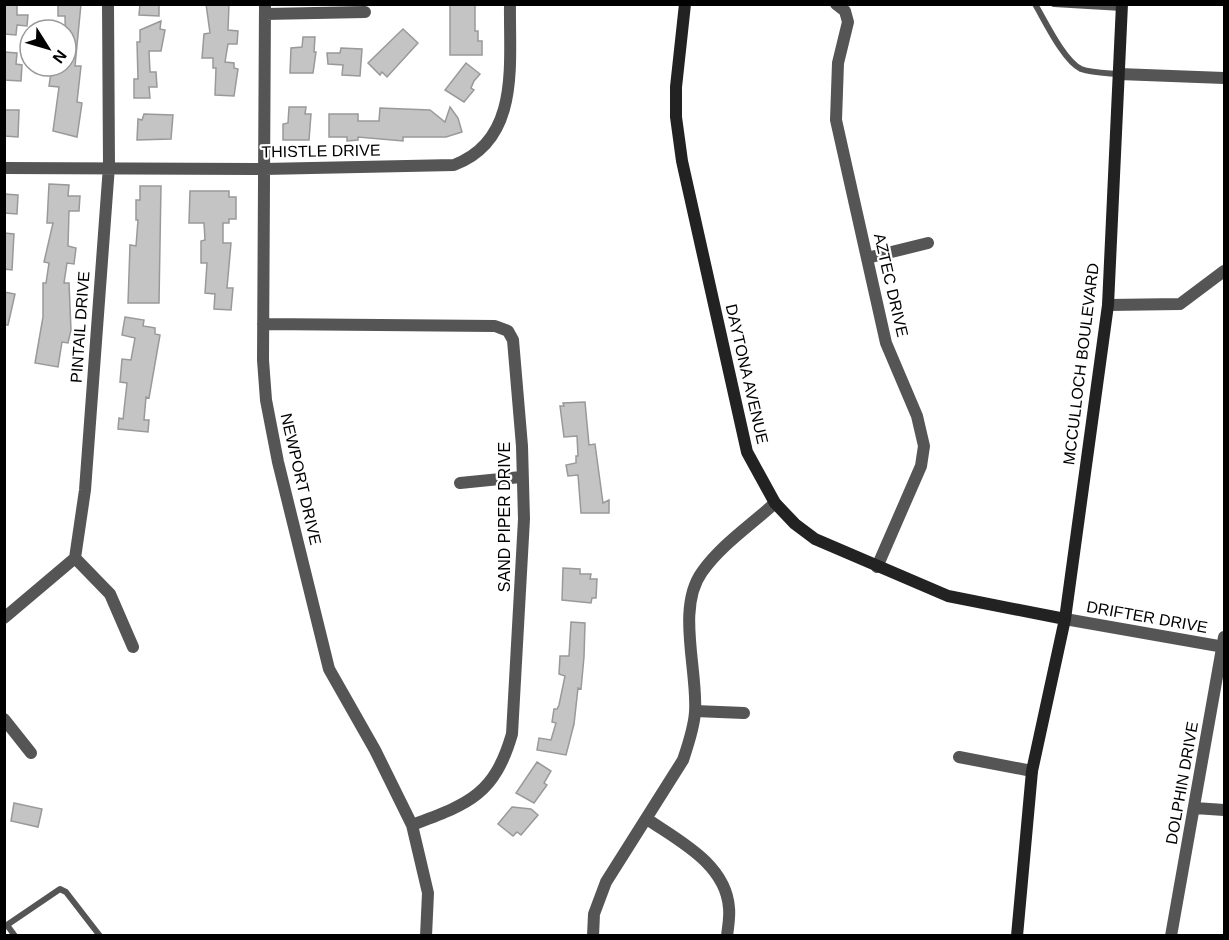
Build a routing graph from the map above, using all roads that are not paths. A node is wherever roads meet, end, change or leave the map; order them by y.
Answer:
1 (108, 4) edge
2 (510, 4) edge
3 (685, 4) edge
4 (836, 4) edge
5 (1035, 4) edge
6 (1054, 4) edge
7 (1122, 7) edge
8 (265, 9) edge
9 (365, 12) dead end
10 (1119, 74) junction
11 (1224, 78) edge
12 (109, 166) junction
13 (4, 168) edge
14 (264, 169) junction
15 (928, 243) dead end
16 (867, 258) junction
17 (1224, 271) edge
18 (1108, 305) junction
19 (263, 324) junction
20 (521, 477) junction
21 (460, 483) dead end
22 (775, 503) junction
23 (75, 558) junction
24 (877, 567) junction
25 (4, 618) edge
26 (1065, 619) junction
27 (1224, 644) edge
28 (133, 647) dead end
29 (695, 711) junction
30 (744, 713) dead end
31 (4, 719) edge
32 (32, 753) dead end
33 (959, 757) dead end
34 (1032, 771) junction
35 (1195, 808) junction
36 (1224, 810) edge
37 (647, 819) junction
38 (412, 825) junction
39 (6, 926) edge
40 (15, 936) edge
41 (100, 936) edge
42 (426, 936) edge
43 (593, 936) edge
44 (727, 936) edge
45 (1017, 936) edge
46 (1171, 936) edge

1 - 12 street, PINTAIL DRIVE
2 - 14 street, THISTLE DRIVE
3 - 22 main road, DAYTONA AVENUE
4 - 16 street, AZTEC DRIVE
5 - 10 lane
6 - 7 lane
7 - 10 main road, MCCULLOCH BOULEVARD
8 - 9 street
8 - 14 street, NEWPORT DRIVE
10 - 11 street
10 - 18 main road, MCCULLOCH BOULEVARD
12 - 13 street, THISTLE DRIVE
12 - 14 street, THISTLE DRIVE
12 - 23 street, PINTAIL DRIVE
14 - 19 street, NEWPORT DRIVE
15 - 16 street
16 - 24 street, AZTEC DRIVE
17 - 18 street
18 - 26 main road, MCCULLOCH BOULEVARD
19 - 20 street, SAND PIPER DRIVE
19 - 38 street, NEWPORT DRIVE
20 - 21 street
20 - 38 street, SAND PIPER DRIVE
22 - 24 main road, DAYTONA AVENUE
22 - 29 street
23 - 25 street
23 - 28 street
24 - 26 main road, DAYTONA AVENUE
26 - 27 street, DRIFTER DRIVE
26 - 34 main road, MCCULLOCH BOULEVARD
27 - 35 street, DOLPHIN DRIVE
29 - 30 street
29 - 37 street
31 - 32 street
33 - 34 street
34 - 45 main road, MCCULLOCH BOULEVARD
35 - 36 street
35 - 46 street, DOLPHIN DRIVE
37 - 43 street
37 - 44 street
38 - 42 street, NEWPORT DRIVE
39 - 40 lane
39 - 41 lane

